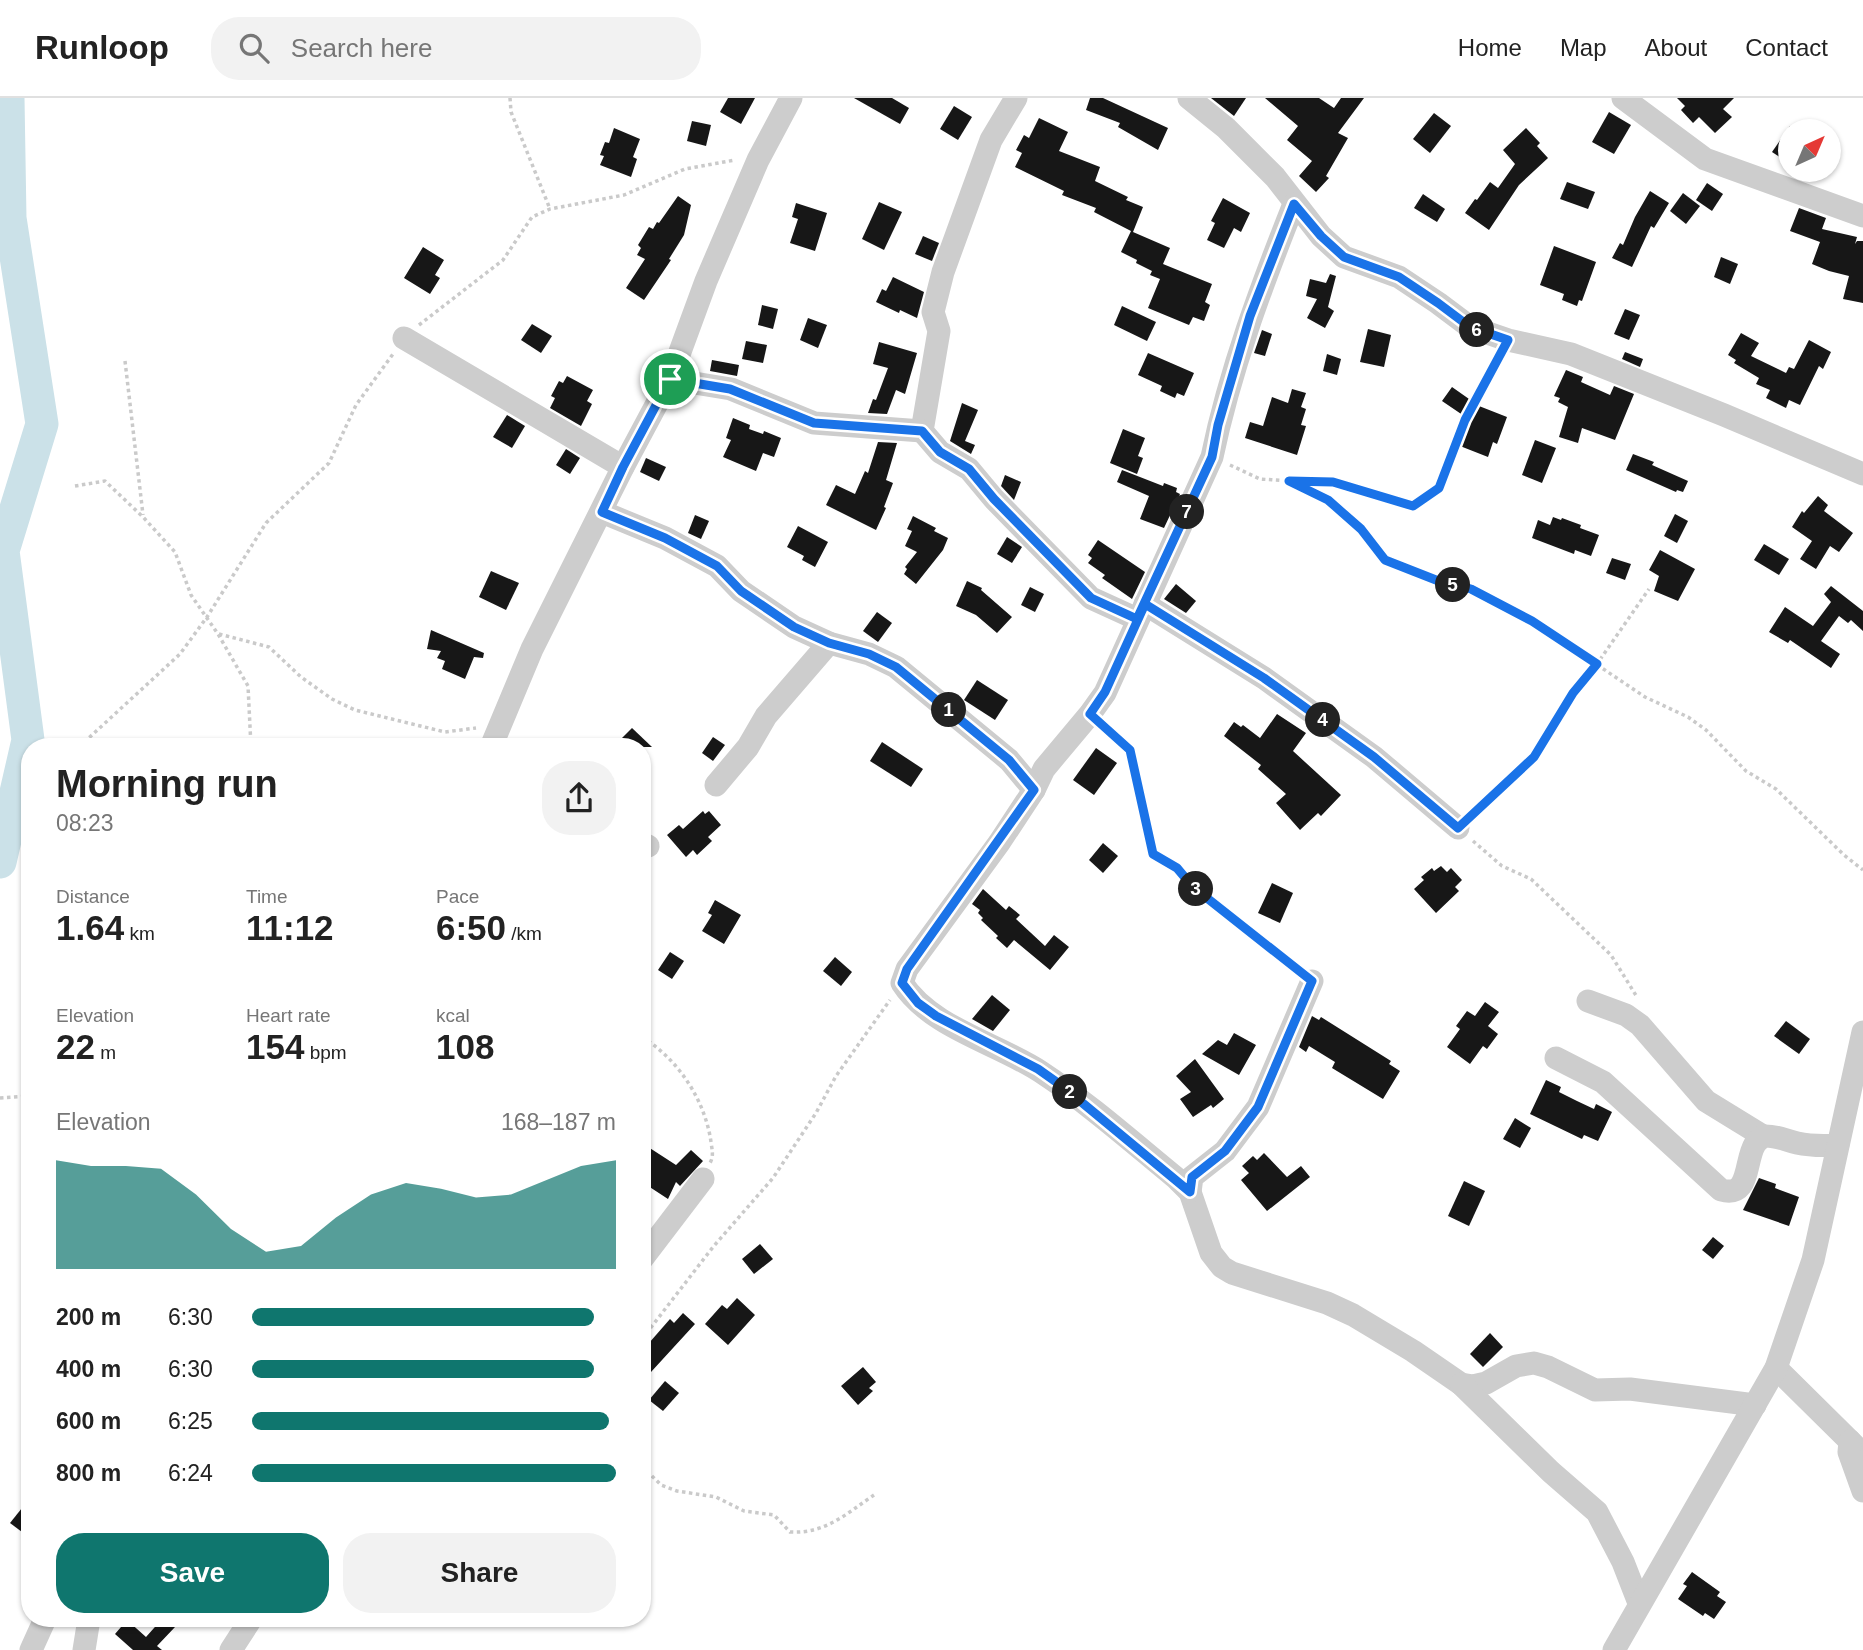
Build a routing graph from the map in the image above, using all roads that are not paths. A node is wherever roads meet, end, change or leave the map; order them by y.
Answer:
1 (791, 98) edge
2 (1016, 98) edge
3 (1189, 98) edge
4 (1623, 98) edge
5 (1294, 204) junction
6 (1863, 216) edge
7 (404, 338) road end
8 (670, 379) junction
9 (922, 431) junction
10 (623, 467) junction
11 (1863, 474) edge
12 (602, 512) junction
13 (1141, 611) junction
14 (829, 643) junction
15 (495, 738) edge
16 (716, 785) dead end
17 (1034, 790) junction
18 (1458, 828) road end
19 (1312, 981) road end
20 (1588, 1001) dead end
21 (1863, 1032) edge
22 (1556, 1058) dead end
23 (1763, 1136) junction
24 (1838, 1144) junction
25 (703, 1179) road end
26 (1190, 1192) junction
27 (651, 1247) edge
28 (1776, 1368) junction
29 (1461, 1384) junction
30 (1755, 1405) junction
31 (1856, 1447) edge
32 (1863, 1492) edge
33 (1639, 1603) junction
34 (41, 1627) edge
35 (88, 1627) edge
36 (246, 1627) edge
37 (31, 1650) edge
38 (84, 1650) edge
39 (231, 1650) edge
40 (1614, 1650) edge

1 - 8 street
2 - 9 street
3 - 5 street
4 - 6 street
5 - 11 street
5 - 13 street
7 - 10 street
8 - 9 street
8 - 10 street
9 - 13 street
10 - 12 street
12 - 14 street
12 - 15 street
13 - 17 street
13 - 18 street
14 - 16 street
14 - 17 street
17 - 26 street
19 - 26 street
20 - 23 street
21 - 24 street
22 - 23 street
23 - 24 street
24 - 28 street
25 - 27 street
26 - 29 street
28 - 30 street
28 - 31 street
29 - 30 street
29 - 33 street
30 - 33 street
31 - 32 street
33 - 40 street
34 - 37 street
35 - 38 street
36 - 39 street

